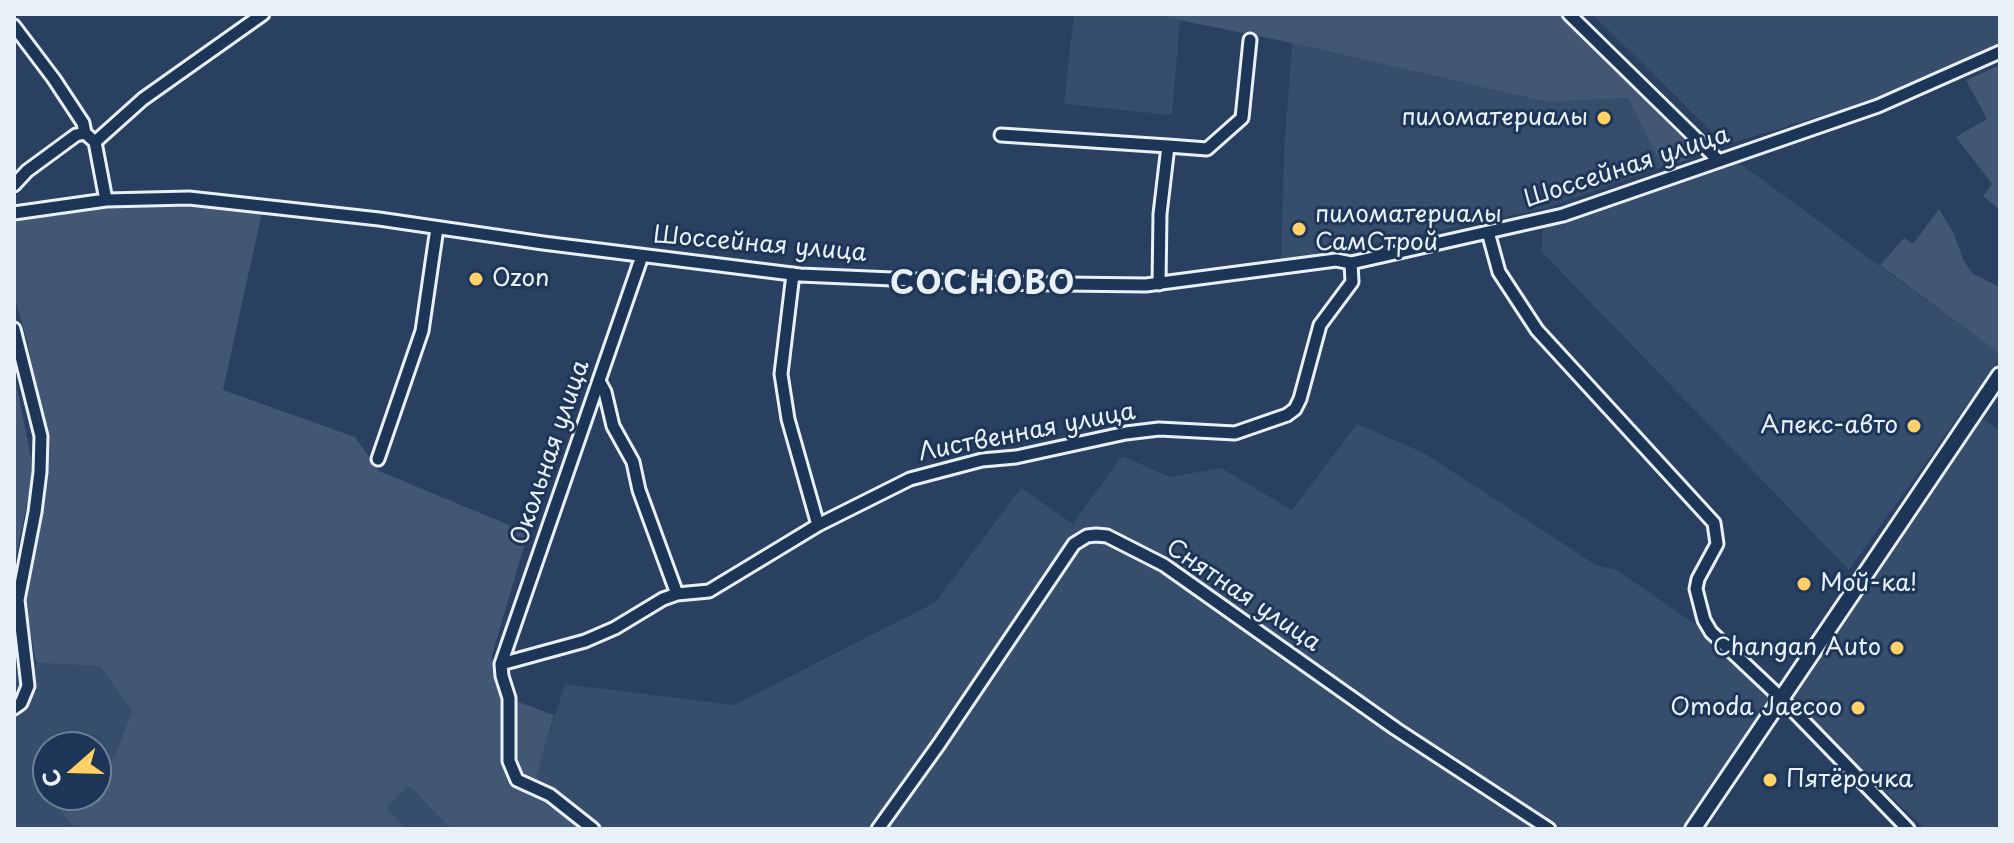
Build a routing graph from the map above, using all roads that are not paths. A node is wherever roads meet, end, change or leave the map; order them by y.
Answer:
1 (263, 14) edge
2 (1569, 14) edge
3 (14, 26) edge
4 (1250, 40) dead end
5 (2000, 52) edge
6 (85, 133) junction
7 (1001, 135) dead end
8 (95, 142) junction
9 (1168, 146) junction
10 (1719, 161) junction
11 (14, 185) edge
12 (106, 200) junction
13 (14, 213) edge
14 (437, 228) junction
15 (1488, 232) junction
16 (637, 255) junction
17 (1351, 263) junction
18 (793, 274) junction
19 (1159, 284) junction
20 (14, 329) edge
21 (2000, 375) edge
22 (599, 381) junction
23 (378, 459) dead end
24 (818, 525) junction
25 (677, 594) junction
26 (501, 664) junction
27 (1782, 699) junction
28 (14, 708) edge
29 (593, 829) edge
30 (878, 829) edge
31 (1549, 829) edge
32 (1693, 829) edge
33 (1908, 829) edge

1 - 8 street
2 - 10 street
3 - 6 street
4 - 9 street
5 - 10 street, Шоссейная улица
6 - 8 street
6 - 11 street
7 - 9 street
8 - 12 street
9 - 19 street
10 - 15 street, Шоссейная улица
12 - 13 street, Шоссейная улица
12 - 14 street, Шоссейная улица
14 - 16 street, Шоссейная улица
14 - 23 street
15 - 17 street, Шоссейная улица
15 - 27 street
16 - 18 street, Шоссейная улица
16 - 22 street, Окольная улица
17 - 19 street, Шоссейная улица
17 - 24 street, Лиственная улица
18 - 19 street, Шоссейная улица
18 - 24 street
20 - 28 street
21 - 27 main road
22 - 25 street
22 - 26 street, Окольная улица
24 - 25 street, Лиственная улица
25 - 26 street, Лиственная улица
26 - 29 street
27 - 32 main road
27 - 33 street
30 - 31 street, Снятная улица

